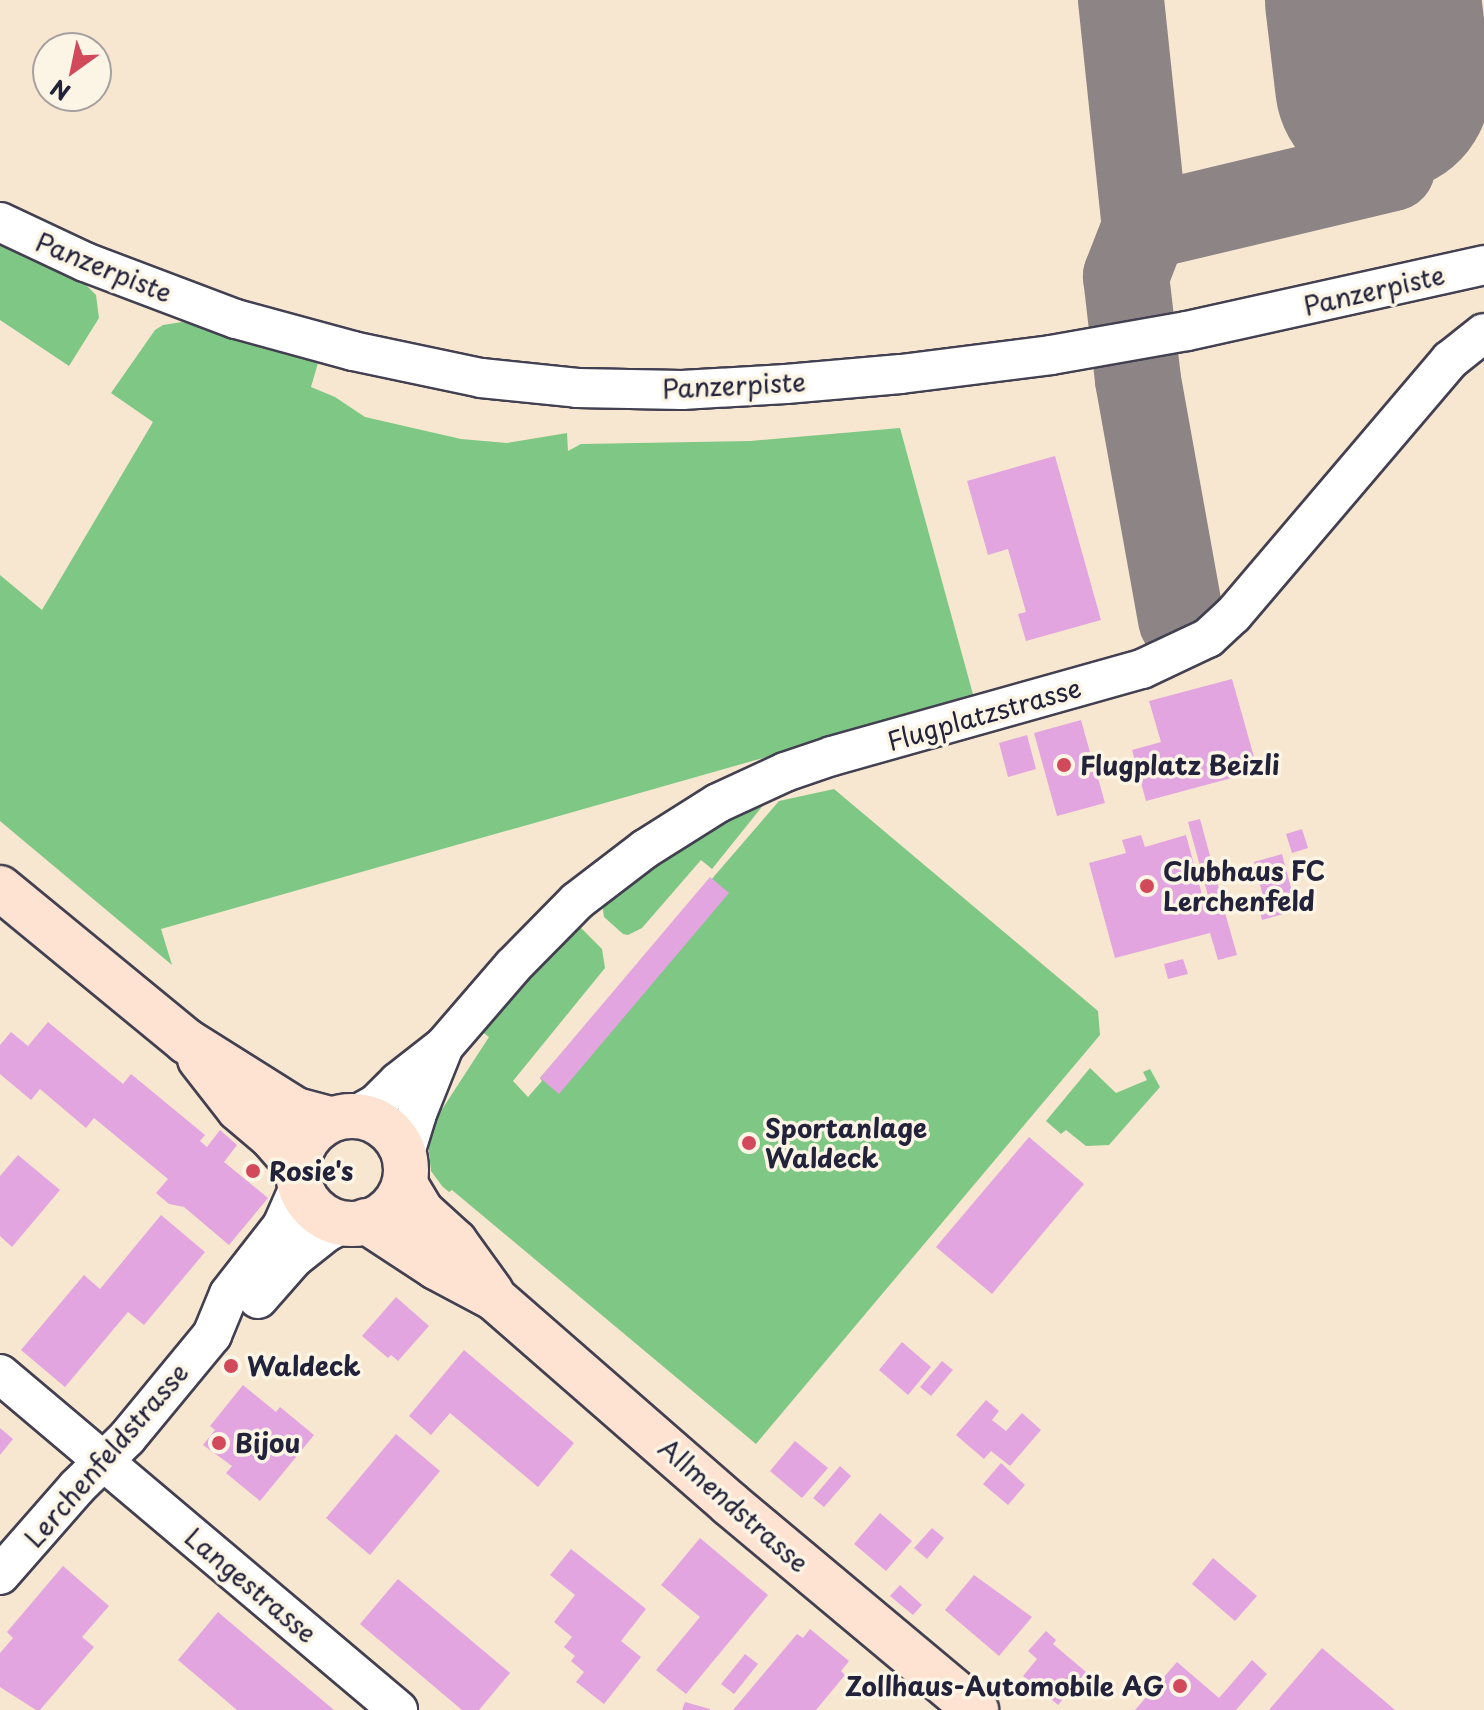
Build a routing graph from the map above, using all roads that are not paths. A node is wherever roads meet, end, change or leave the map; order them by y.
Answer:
1 (0, 222) edge
2 (1484, 265) edge
3 (1484, 333) edge
4 (0, 888) edge
5 (186, 1041) junction
6 (444, 1046) junction
7 (343, 1117) junction
8 (405, 1168) junction
9 (299, 1176) junction
10 (356, 1222) junction
11 (494, 1298) junction
12 (212, 1335) junction
13 (0, 1374) edge
14 (105, 1460) junction
15 (0, 1575) edge
16 (398, 1710) edge
17 (976, 1710) edge

1 - 2 street, Panzerpiste
3 - 6 street, Flugplatzstrasse
4 - 5 main road
5 - 7 main road
5 - 9 main road
6 - 7 street, Flugplatzstrasse
6 - 8 street, Flugplatzstrasse
7 - 8 main road
7 - 9 main road
8 - 10 main road
8 - 11 main road, Allmendstrasse
9 - 10 main road
9 - 12 street, Lerchenfeldstrasse
10 - 11 main road, Allmendstrasse
10 - 12 street, Lerchenfeldstrasse
11 - 17 main road, Allmendstrasse
12 - 14 street, Lerchenfeldstrasse
13 - 14 street, Langestrasse
14 - 15 street, Lerchenfeldstrasse
14 - 16 street, Langestrasse

